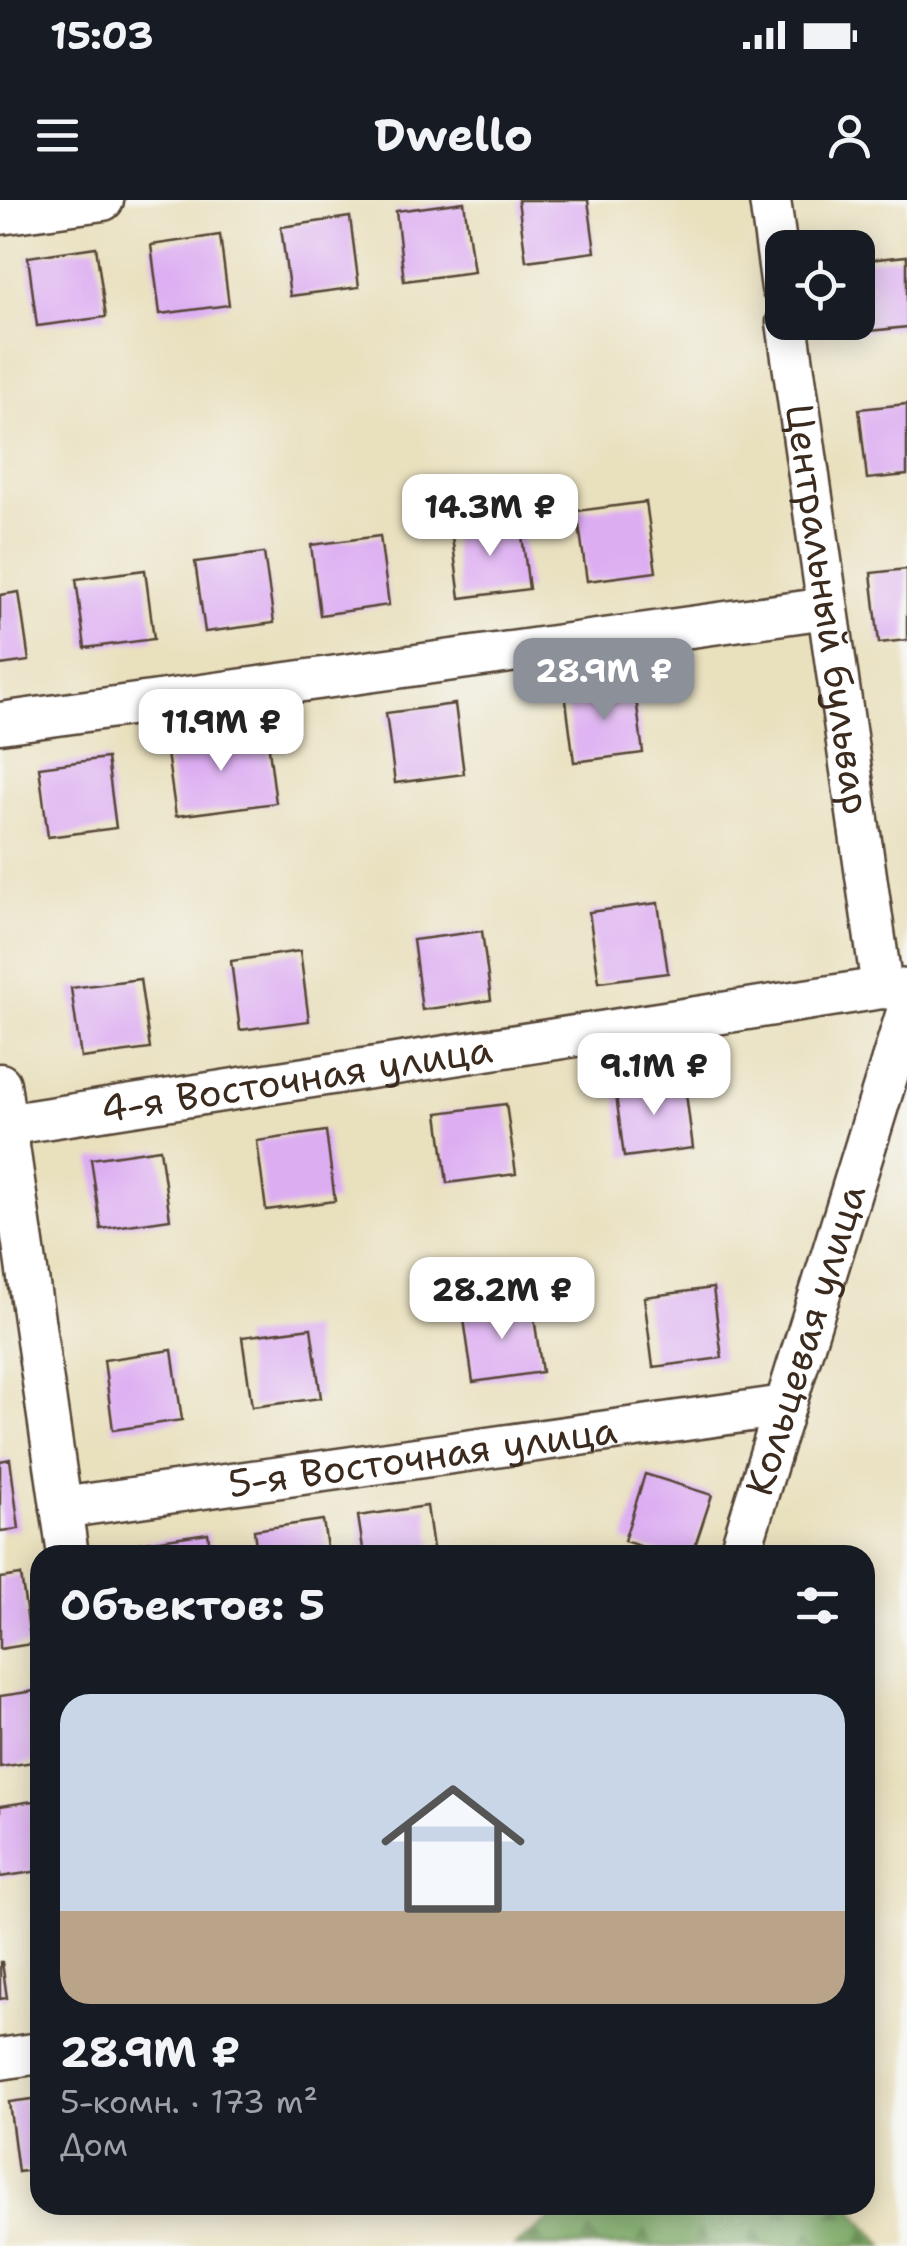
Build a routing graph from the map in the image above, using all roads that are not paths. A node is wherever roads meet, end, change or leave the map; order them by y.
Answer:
1 (103, 200) edge
2 (770, 200) edge
3 (0, 214) edge
4 (774, 230) edge
5 (790, 340) edge
6 (827, 608) junction
7 (0, 724) edge
8 (899, 997) edge
9 (0, 1084) edge
10 (5, 1126) junction
11 (784, 1406) junction
12 (61, 1508) junction
13 (67, 1545) edge
14 (742, 1545) edge
15 (30, 2054) edge
16 (0, 2059) edge

1 - 3 lane
2 - 4 lane
5 - 6 lane, Центральный бульвар
6 - 7 lane
6 - 8 lane, Центральный бульвар
8 - 10 lane, 4-я Восточная улица
8 - 11 lane, Кольцевая улица
9 - 10 lane
10 - 12 lane
11 - 12 lane, 5-я Восточная улица
11 - 14 lane, Кольцевая улица
12 - 13 lane
15 - 16 lane

